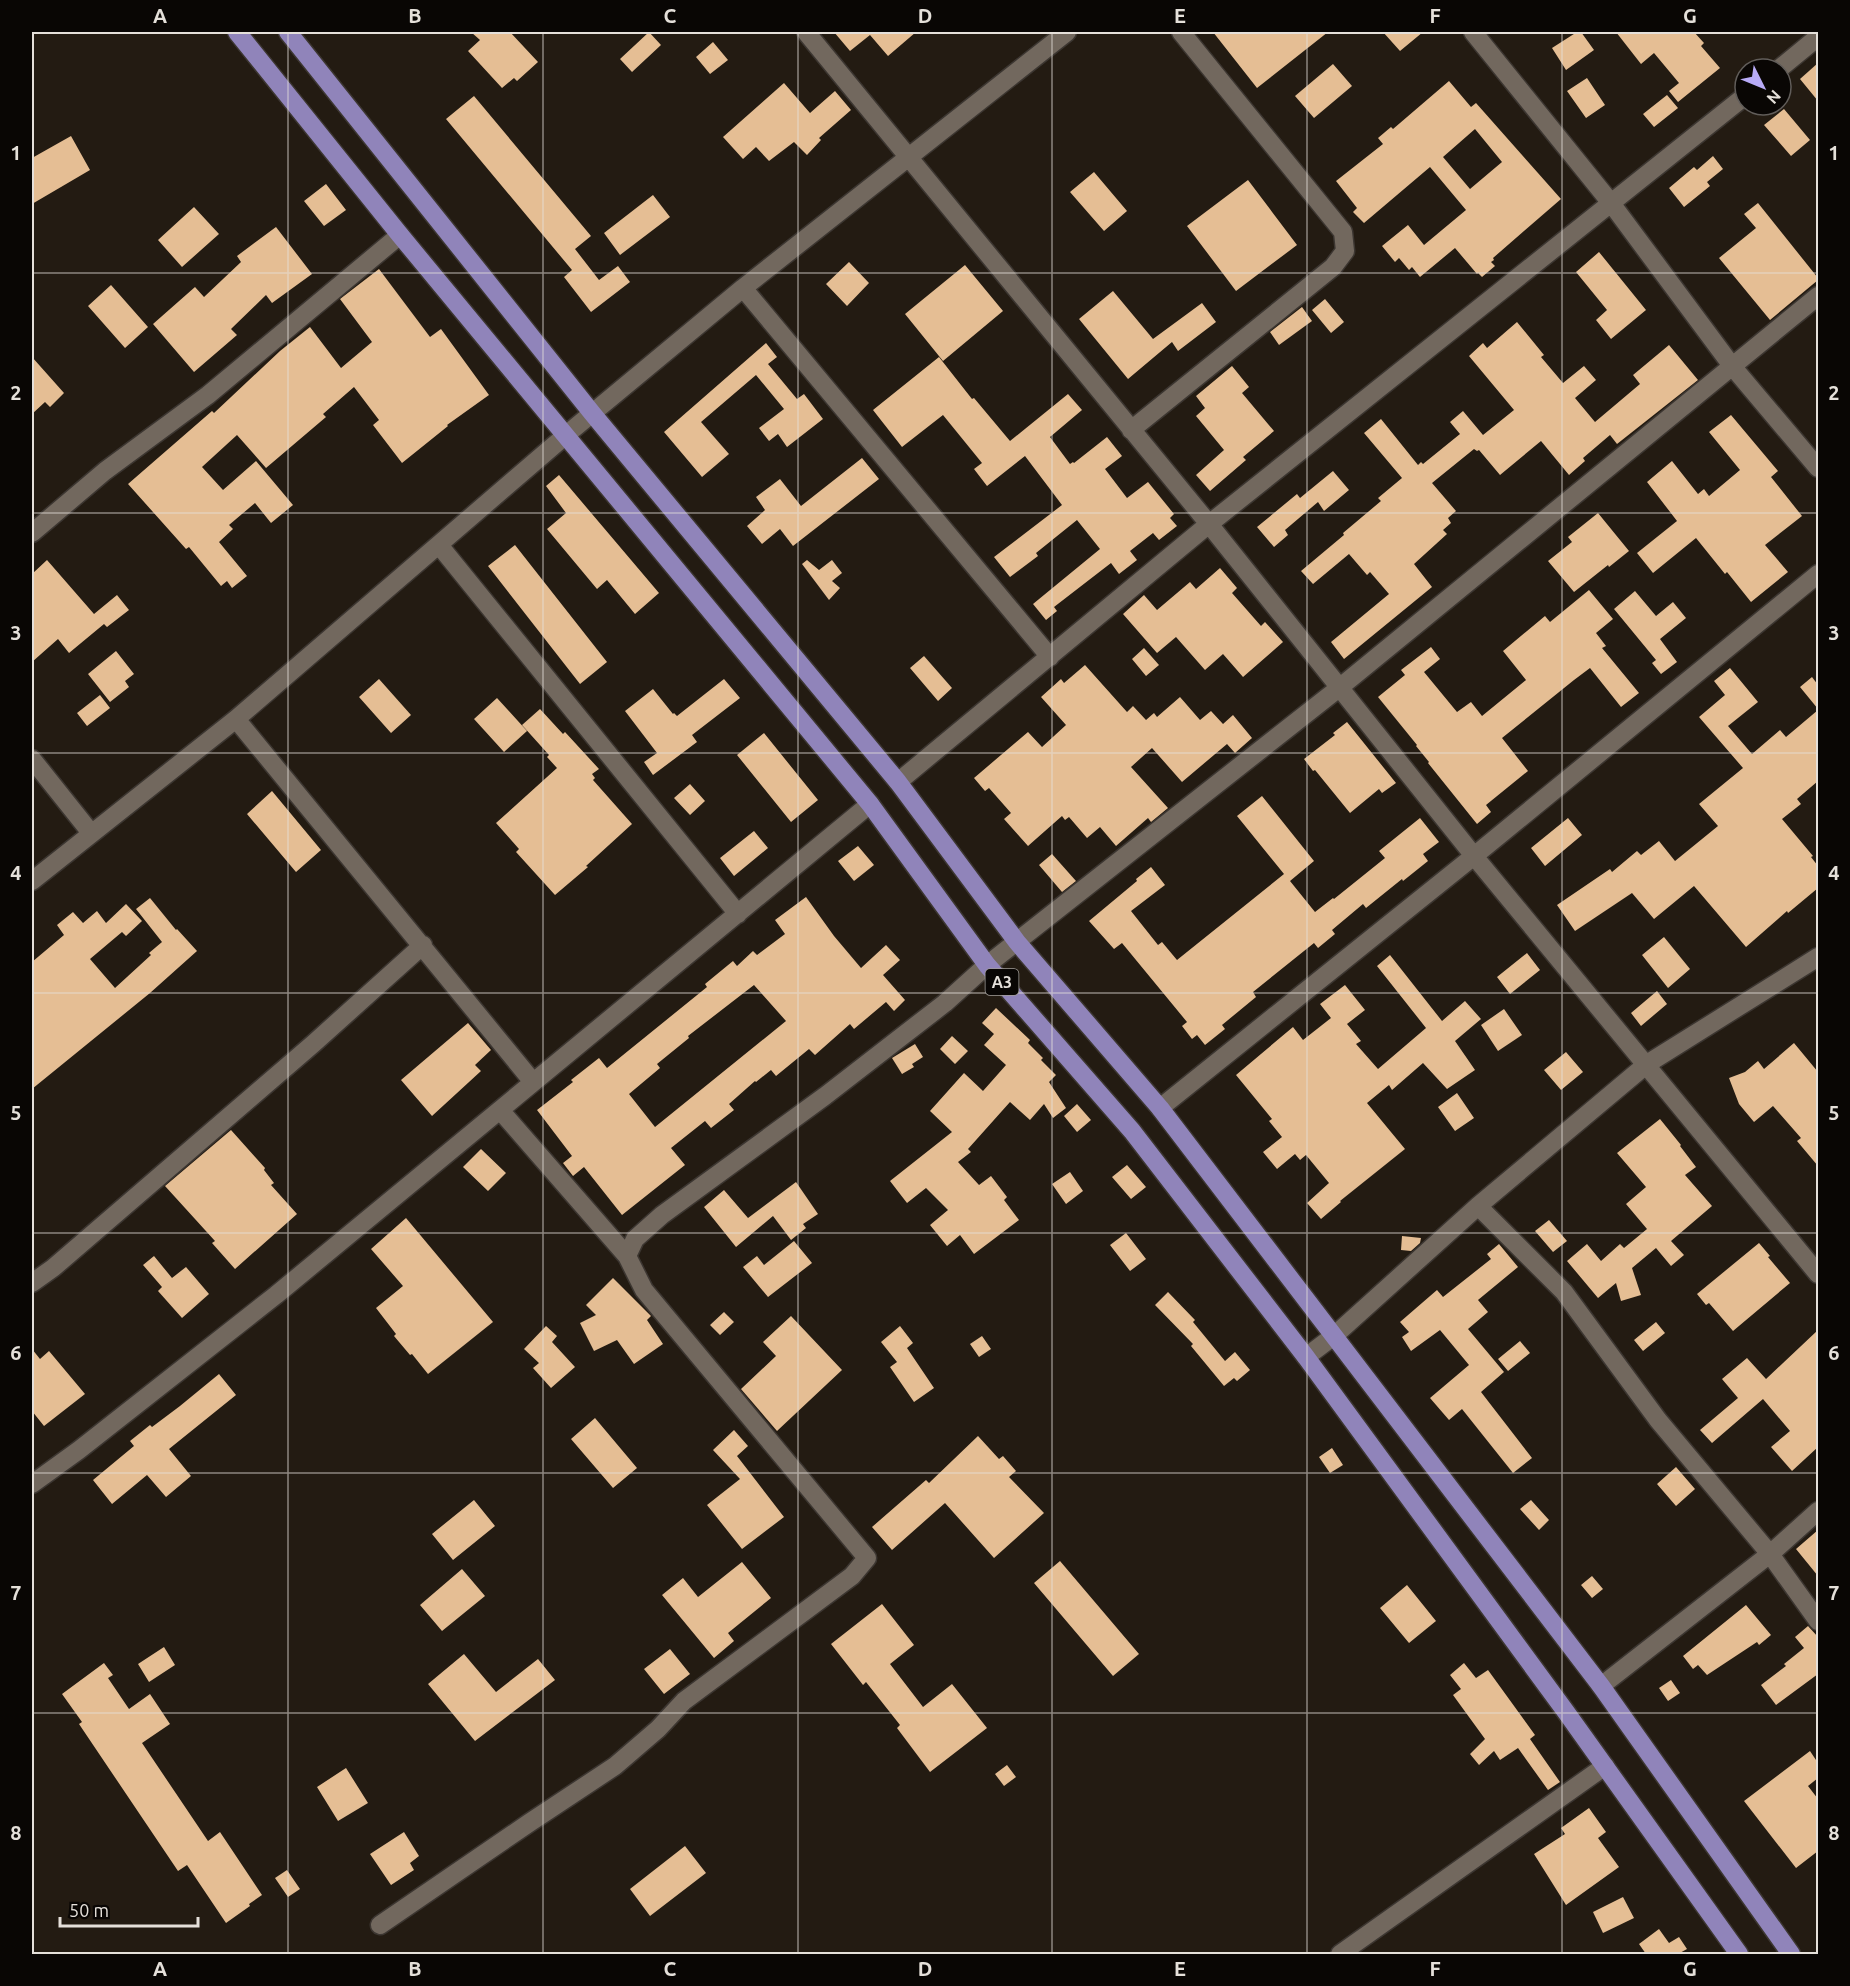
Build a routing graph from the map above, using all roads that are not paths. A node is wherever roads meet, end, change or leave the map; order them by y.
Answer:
1 (237, 32) edge
2 (806, 32) edge
3 (1067, 32) edge
4 (1181, 32) edge
5 (1473, 32) edge
6 (292, 33) edge
7 (1818, 37) edge
8 (1793, 58) edge
9 (1733, 106) edge
10 (909, 158) junction
11 (1611, 203) junction
12 (400, 235) junction
13 (743, 288) junction
14 (1818, 296) edge
15 (1732, 366) junction
16 (592, 413) junction
17 (1131, 430) junction
18 (566, 435) junction
19 (1818, 468) edge
20 (1209, 524) junction
21 (32, 533) edge
22 (439, 544) junction
23 (1818, 574) edge
24 (1050, 657) junction
25 (1339, 688) junction
26 (236, 719) junction
27 (32, 759) edge
28 (898, 782) junction
29 (870, 804) junction
30 (91, 833) junction
31 (1474, 856) junction
32 (32, 881) edge
33 (738, 914) junction
34 (1017, 942) junction
35 (423, 945) junction
36 (1818, 957) edge
37 (987, 965) junction
38 (1647, 1064) junction
39 (533, 1082) junction
40 (1160, 1108) junction
41 (500, 1110) junction
42 (1478, 1206) junction
43 (627, 1256) junction
44 (1818, 1274) edge
45 (32, 1283) edge
46 (1335, 1335) junction
47 (1306, 1357) junction
48 (32, 1484) edge
49 (1818, 1511) edge
50 (1770, 1554) junction
51 (1818, 1621) edge
52 (1601, 1686) junction
53 (1605, 1766) junction
54 (380, 1925) dead end
55 (1340, 1954) edge
56 (1739, 1954) edge
57 (1791, 1954) edge

1 - 12 highway, A3
2 - 10 street
3 - 10 street
4 - 17 street
5 - 11 street
6 - 16 highway, A3
7 - 8 street
9 - 11 street
10 - 13 street
10 - 17 street
11 - 15 street
11 - 20 street
12 - 18 highway, A3
12 - 21 street
13 - 16 street
13 - 24 street
14 - 15 street
15 - 19 street
15 - 25 street
16 - 18 street
16 - 28 highway, A3
17 - 20 street
18 - 22 street
18 - 29 highway, A3
20 - 24 street
20 - 25 street
22 - 26 street
22 - 33 street
23 - 31 street
24 - 28 street
25 - 31 street
25 - 34 street
26 - 30 street
26 - 35 street
27 - 30 street
28 - 34 highway, A3
29 - 33 street
29 - 37 highway, A3
30 - 32 street
31 - 38 street
31 - 40 street
33 - 39 street
34 - 37 street
34 - 40 highway, A3
35 - 39 street
35 - 45 street
36 - 38 street
37 - 43 street
37 - 47 highway, A3
38 - 42 street
38 - 44 street
39 - 41 street
40 - 46 highway, A3
41 - 43 street
41 - 48 street
42 - 46 street
42 - 50 street
43 - 54 street
46 - 47 street
46 - 52 highway, A3
47 - 53 highway, A3
49 - 50 street
50 - 51 street
50 - 52 street
52 - 57 highway, A3
53 - 55 street
53 - 56 highway, A3

